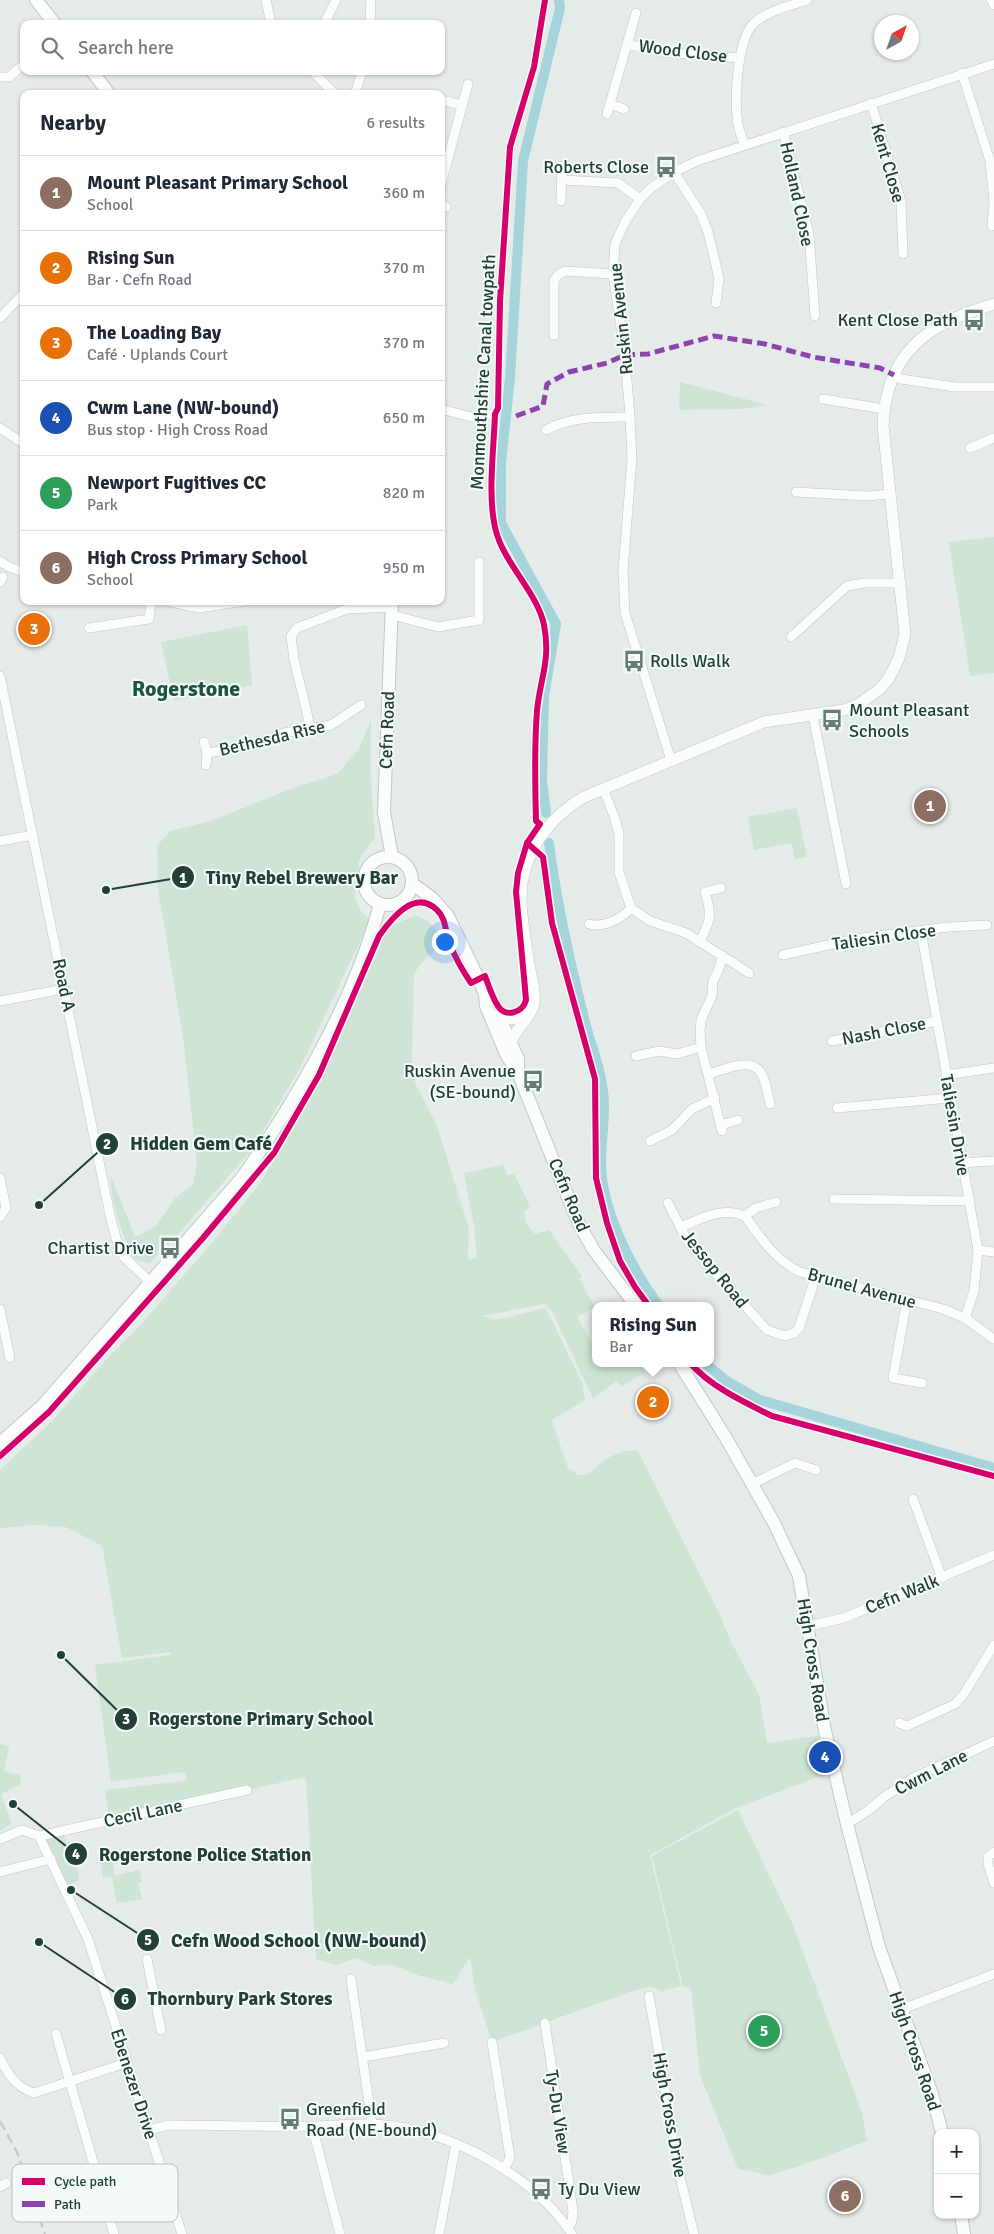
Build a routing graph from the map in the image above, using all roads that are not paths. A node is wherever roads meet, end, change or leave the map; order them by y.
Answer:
1 (36, 0) edge
2 (266, 0) edge
3 (336, 0) edge
4 (371, 0) edge
5 (807, 0) edge
6 (991, 0) edge
7 (994, 5) edge
8 (636, 13) dead end
9 (52, 20) edge
10 (270, 20) edge
11 (326, 20) edge
12 (370, 20) edge
13 (627, 44) junction
14 (739, 58) junction
15 (994, 64) edge
16 (20, 67) edge
17 (962, 73) junction
18 (95, 75) edge
19 (316, 75) edge
20 (361, 75) edge
21 (0, 77) edge
22 (468, 84) dead end
23 (106, 90) edge
24 (331, 90) edge
25 (356, 90) edge
26 (445, 101) edge
27 (871, 103) junction
28 (610, 104) junction
29 (462, 105) junction
30 (624, 109) dead end
31 (607, 114) dead end
32 (783, 132) junction
33 (745, 145) junction
34 (562, 166) dead end
35 (445, 169) edge
36 (674, 172) junction
37 (562, 180) junction
38 (640, 199) junction
39 (562, 201) dead end
40 (992, 226) dead end
41 (903, 254) dead end
42 (613, 274) junction
43 (20, 297) edge
44 (716, 304) dead end
45 (994, 304) edge
46 (815, 316) dead end
47 (0, 318) edge
48 (554, 335) dead end
49 (894, 376) junction
50 (994, 387) edge
51 (823, 400) dead end
52 (884, 409) junction
53 (445, 411) edge
54 (496, 414) dead end
55 (630, 417) junction
56 (0, 428) edge
57 (546, 430) dead end
58 (994, 438) edge
59 (20, 441) edge
60 (970, 448) dead end
61 (796, 492) dead end
62 (890, 494) junction
63 (0, 561) edge
64 (479, 562) dead end
65 (20, 571) edge
66 (900, 583) junction
67 (151, 605) edge
68 (185, 605) edge
69 (219, 605) edge
70 (392, 608) edge
71 (89, 628) dead end
72 (791, 637) dead end
73 (0, 676) edge
74 (361, 705) dead end
75 (3, 710) edge
76 (813, 715) junction
77 (311, 730) junction
78 (204, 742) dead end
79 (208, 753) junction
80 (671, 760) junction
81 (206, 766) dead end
82 (603, 788) junction
83 (33, 835) junction
84 (0, 841) edge
85 (392, 857) junction
86 (413, 884) junction
87 (846, 884) dead end
88 (721, 888) dead end
89 (380, 904) junction
90 (631, 908) junction
91 (589, 924) dead end
92 (987, 926) dead end
93 (921, 931) junction
94 (700, 941) junction
95 (783, 955) dead end
96 (723, 956) junction
97 (748, 973) dead end
98 (64, 989) junction
99 (0, 1001) edge
100 (528, 1015) junction
101 (495, 1017) junction
102 (937, 1021) junction
103 (505, 1029) junction
104 (832, 1041) dead end
105 (511, 1043) junction
106 (701, 1047) junction
107 (636, 1056) dead end
108 (994, 1068) edge
109 (709, 1074) junction
110 (519, 1075) junction
111 (946, 1075) junction
112 (715, 1098) junction
113 (950, 1098) junction
114 (770, 1104) dead end
115 (837, 1108) dead end
116 (738, 1120) dead end
117 (650, 1141) dead end
118 (994, 1161) edge
119 (961, 1163) junction
120 (0, 1178) edge
121 (834, 1199) dead end
122 (970, 1201) junction
123 (776, 1202) dead end
124 (668, 1204) dead end
125 (745, 1216) junction
126 (0, 1217) edge
127 (680, 1227) junction
128 (978, 1250) junction
129 (994, 1252) edge
130 (816, 1276) junction
131 (150, 1282) junction
132 (907, 1299) junction
133 (633, 1302) edge
134 (0, 1309) edge
135 (965, 1318) junction
136 (994, 1339) edge
137 (10, 1358) dead end
138 (682, 1367) edge
139 (922, 1383) dead end
140 (0, 1443) edge
141 (816, 1470) dead end
142 (752, 1484) junction
143 (913, 1499) dead end
144 (994, 1555) edge
145 (942, 1578) junction
146 (809, 1626) junction
147 (994, 1644) edge
148 (899, 1723) dead end
149 (994, 1741) edge
150 (247, 1790) dead end
151 (847, 1824) junction
152 (38, 1836) junction
153 (0, 1839) edge
154 (994, 1852) edge
155 (51, 1859) junction
156 (0, 1872) edge
157 (994, 1883) edge
158 (147, 1959) dead end
159 (994, 1974) edge
160 (351, 1978) dead end
161 (649, 1996) dead end
162 (900, 2010) junction
163 (544, 2024) dead end
164 (161, 2030) dead end
165 (56, 2034) dead end
166 (492, 2042) dead end
167 (444, 2043) dead end
168 (363, 2057) junction
169 (0, 2058) edge
170 (126, 2063) junction
171 (70, 2082) junction
172 (372, 2124) junction
173 (312, 2126) junction
174 (941, 2129) edge
175 (148, 2130) junction
176 (456, 2144) junction
177 (94, 2164) edge
178 (159, 2164) edge
179 (504, 2170) junction
180 (962, 2219) edge
181 (178, 2222) edge
182 (570, 2231) edge
183 (182, 2234) edge
184 (340, 2234) edge
185 (439, 2234) edge
186 (694, 2234) edge
187 (964, 2234) edge

1 - 9 main road
2 - 10 street
3 - 11 street
4 - 12 street
5 - 14 street
6 - 7 street
8 - 13 street, Wood Close
13 - 14 street, Wood Close
13 - 28 street, Wood Close
14 - 33 street
15 - 17 street, Ruskin Avenue
16 - 21 street
17 - 27 street, Ruskin Avenue
17 - 40 street
18 - 23 main road
19 - 24 street
20 - 25 street
22 - 29 street
26 - 29 street
27 - 32 street, Ruskin Avenue
27 - 41 street, Kent Close
28 - 30 street
28 - 31 street, Wood Close
29 - 35 street
32 - 33 street, Ruskin Avenue
32 - 46 street, Holland Close
33 - 36 street, Ruskin Avenue
34 - 37 street
36 - 38 street, Ruskin Avenue
36 - 44 street
37 - 38 street
37 - 39 street
38 - 42 street, Ruskin Avenue
42 - 48 street
42 - 55 street, Ruskin Avenue
43 - 47 street
45 - 49 street
49 - 50 street
49 - 52 street
51 - 52 street
52 - 62 street
53 - 54 street
55 - 57 street
55 - 80 street, Ruskin Avenue
56 - 59 street
58 - 60 street
61 - 62 street
62 - 66 street
63 - 65 street
64 - 70 street
66 - 72 street
66 - 76 street
67 - 71 street
68 - 69 street
70 - 77 street
70 - 85 main road, Cefn Road
73 - 75 street, Road A
74 - 77 street, Bethesda Rise
75 - 83 street, Road A
76 - 80 street
76 - 87 street
77 - 79 street, Bethesda Rise
78 - 79 street, Bethesda Rise
79 - 81 street, Bethesda Rise
80 - 82 street
82 - 90 street
82 - 100 street
83 - 84 street
83 - 98 street, Road A
85 - 86 main road
85 - 89 main road
86 - 89 main road
86 - 101 main road, Cefn Road
88 - 94 street
89 - 131 main road
90 - 91 street
90 - 94 street
92 - 93 street, Taliesin Close
93 - 95 street, Taliesin Close
93 - 102 street, Taliesin Drive
94 - 96 street
96 - 97 street
96 - 106 street
98 - 99 street
98 - 131 street, Road A
100 - 101 street
100 - 103 street
100 - 105 street
101 - 103 main road, Cefn Road
101 - 110 main road, Cefn Road
102 - 104 street, Nash Close
102 - 111 street, Taliesin Drive
103 - 105 main road, Cefn Road
105 - 110 main road, Cefn Road
106 - 107 street
106 - 109 street
108 - 111 street
109 - 112 street
109 - 114 street
110 - 133 main road, Cefn Road
111 - 113 street, Taliesin Drive
112 - 116 street
112 - 117 street
113 - 115 street
113 - 119 street, Taliesin Drive
118 - 119 street
119 - 122 street, Taliesin Drive
120 - 126 street
121 - 122 street
122 - 128 street, Taliesin Drive
123 - 125 street
124 - 127 street, Jessop Road
125 - 127 street
125 - 130 street, Brunel Avenue
127 - 130 street, Jessop Road
128 - 129 street
128 - 135 street, Taliesin Drive
130 - 132 street, Brunel Avenue
131 - 140 main road
132 - 135 street, Brunel Avenue
132 - 139 street
134 - 137 street
135 - 136 street, Brunel Avenue
138 - 142 main road, High Cross Road
141 - 142 street
142 - 146 main road, High Cross Road
143 - 145 street
144 - 145 street, Cefn Walk
145 - 146 street, Cefn Walk
146 - 151 main road, High Cross Road
147 - 148 street
149 - 151 street, Cwm Lane
150 - 152 street, Cecil Lane
151 - 162 main road, High Cross Road
152 - 153 street
152 - 155 street, Ebenezer Drive
154 - 157 street
155 - 156 street
155 - 170 street, Ebenezer Drive
158 - 164 street
159 - 162 street
160 - 168 street
161 - 186 street, High Cross Drive
162 - 174 main road, High Cross Road
163 - 182 street, Ty-Du View
165 - 171 street
166 - 179 street
167 - 168 street
168 - 172 street
169 - 171 street
170 - 171 street
170 - 175 street, Ebenezer Drive
171 - 177 street
172 - 173 street
172 - 176 street
173 - 175 street
173 - 184 street
175 - 178 street, Ebenezer Drive
176 - 179 street
176 - 185 street
179 - 182 street
180 - 187 main road
181 - 183 street, Ebenezer Drive

